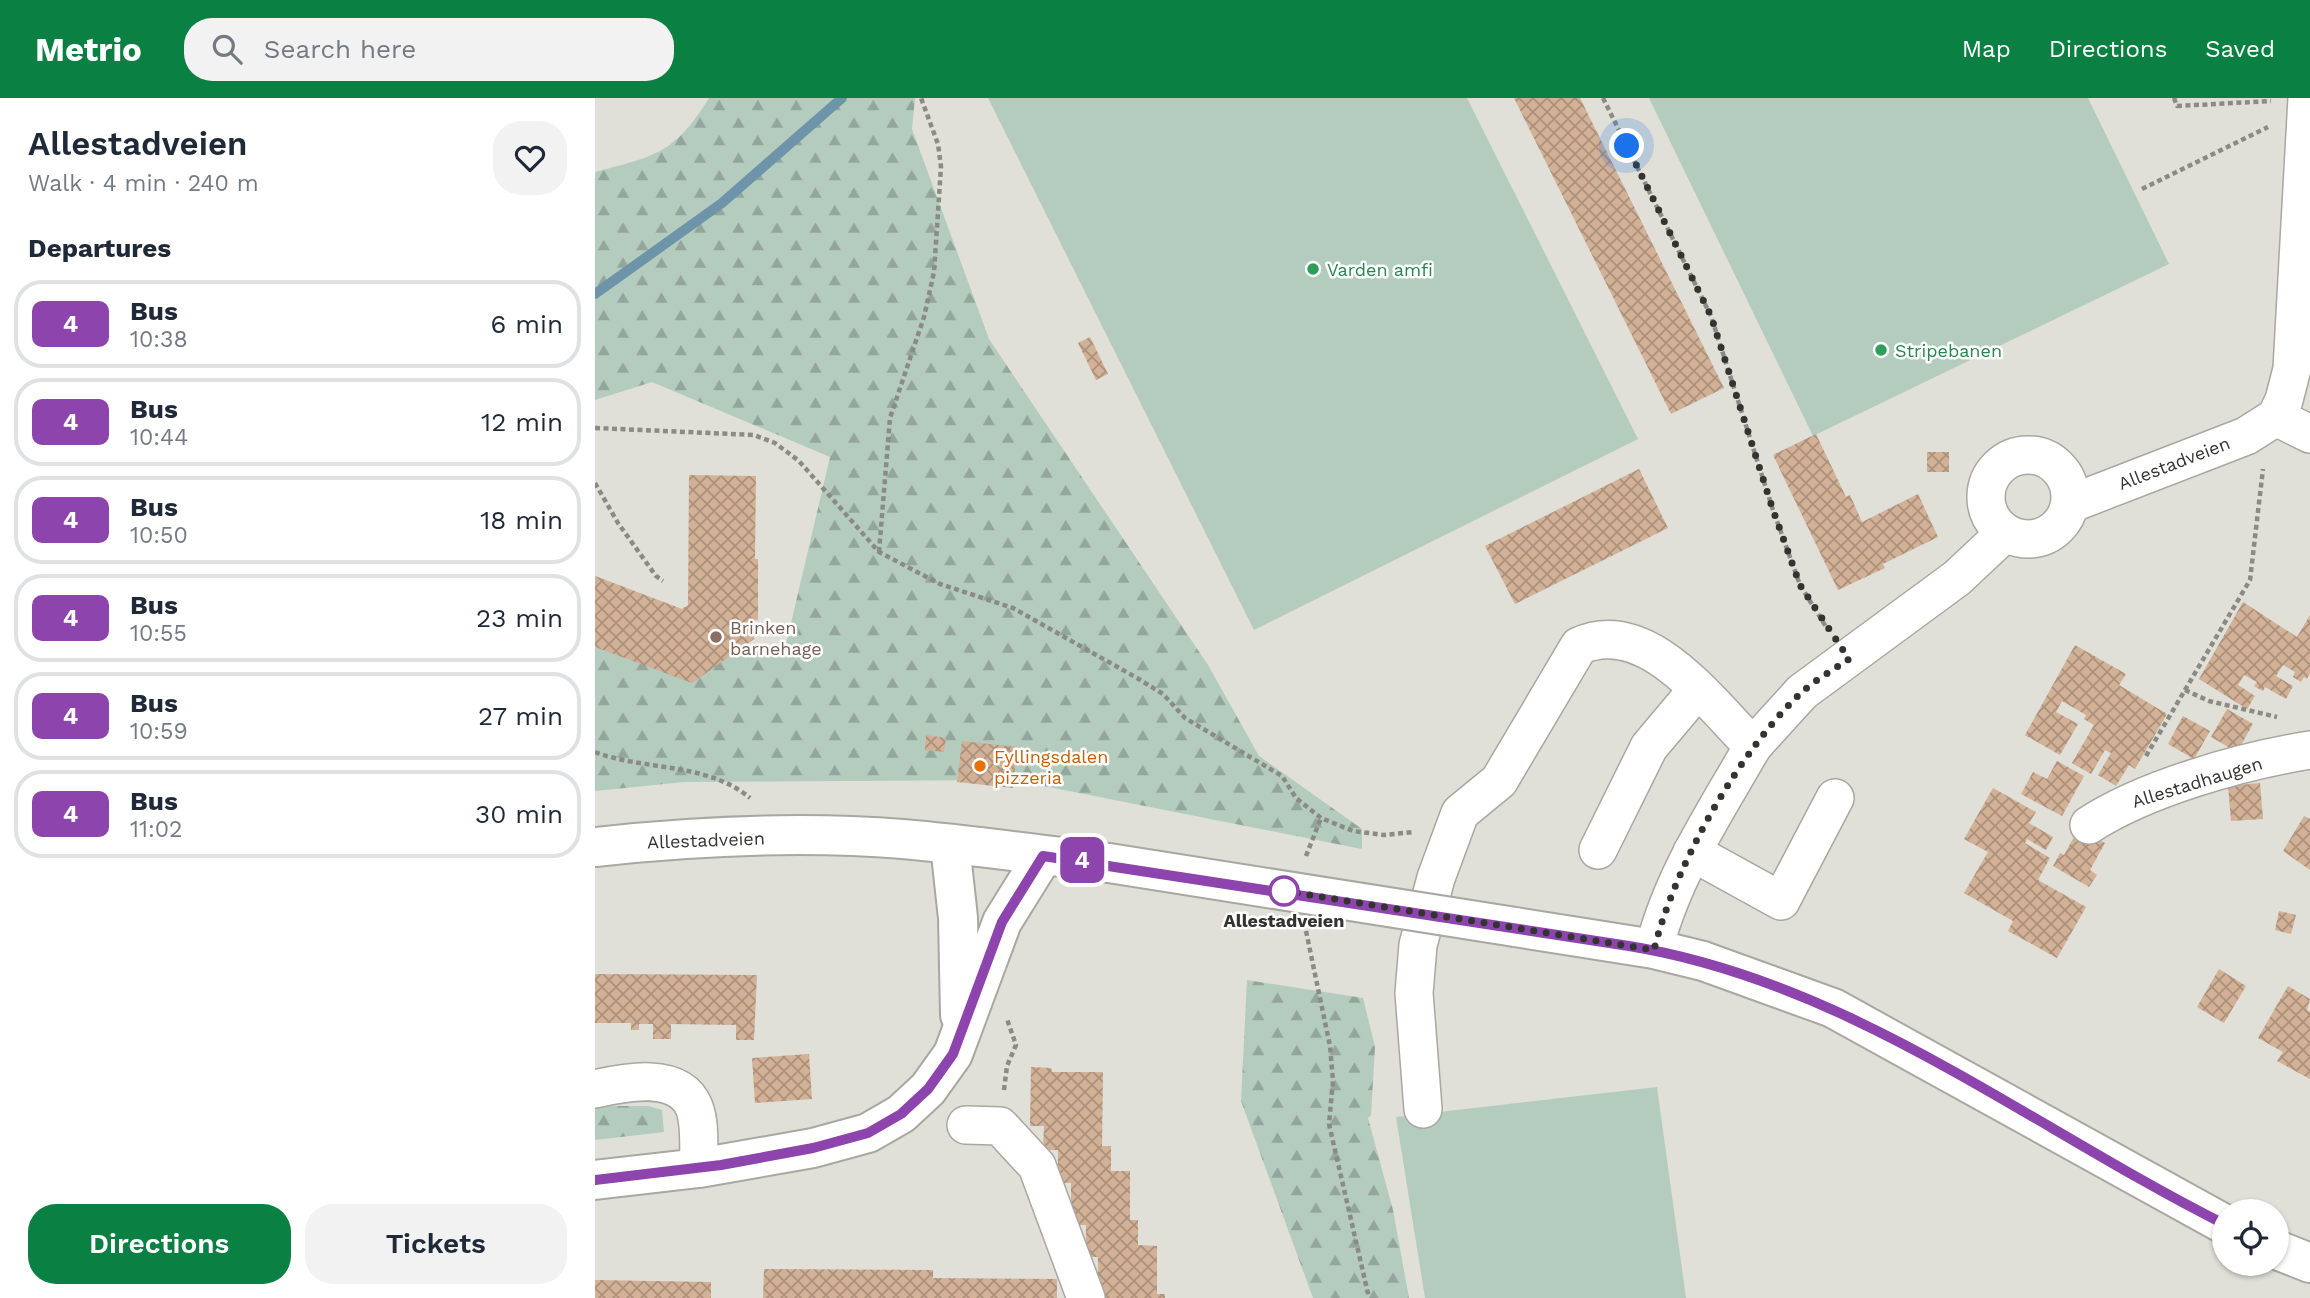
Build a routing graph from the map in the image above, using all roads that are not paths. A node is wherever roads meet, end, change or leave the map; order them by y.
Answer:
1 (2307, 102) edge
2 (2276, 417) junction
3 (2310, 434) edge
4 (2070, 504) junction
5 (2005, 533) junction
6 (1697, 690) junction
7 (1753, 746) junction
8 (2303, 751) edge
9 (1835, 798) dead end
10 (2103, 816) road end
11 (950, 845) junction
12 (595, 846) edge
13 (1598, 850) dead end
14 (1692, 852) junction
15 (1043, 856) junction
16 (1654, 950) junction
17 (961, 1038) junction
18 (595, 1089) edge
19 (1423, 1110) dead end
20 (983, 1125) road end
21 (699, 1168) junction
22 (595, 1180) edge
23 (2212, 1217) edge
24 (2289, 1254) edge
25 (2310, 1262) edge
26 (1086, 1298) edge

1 - 2 street
2 - 3 street
2 - 4 street, Allestadveien
4 - 5 street
4 - 5 street
5 - 7 street
6 - 7 street
6 - 13 street
6 - 19 street
7 - 14 street
8 - 10 street, Allestadhaugen
9 - 14 street
11 - 12 main road, Allestadveien
11 - 15 main road, Allestadveien
11 - 17 main road
14 - 16 street
15 - 16 main road, Allestadveien, bridge
15 - 17 main road
16 - 23 main road
17 - 21 main road
18 - 21 street
20 - 26 street
21 - 22 main road
24 - 25 main road

